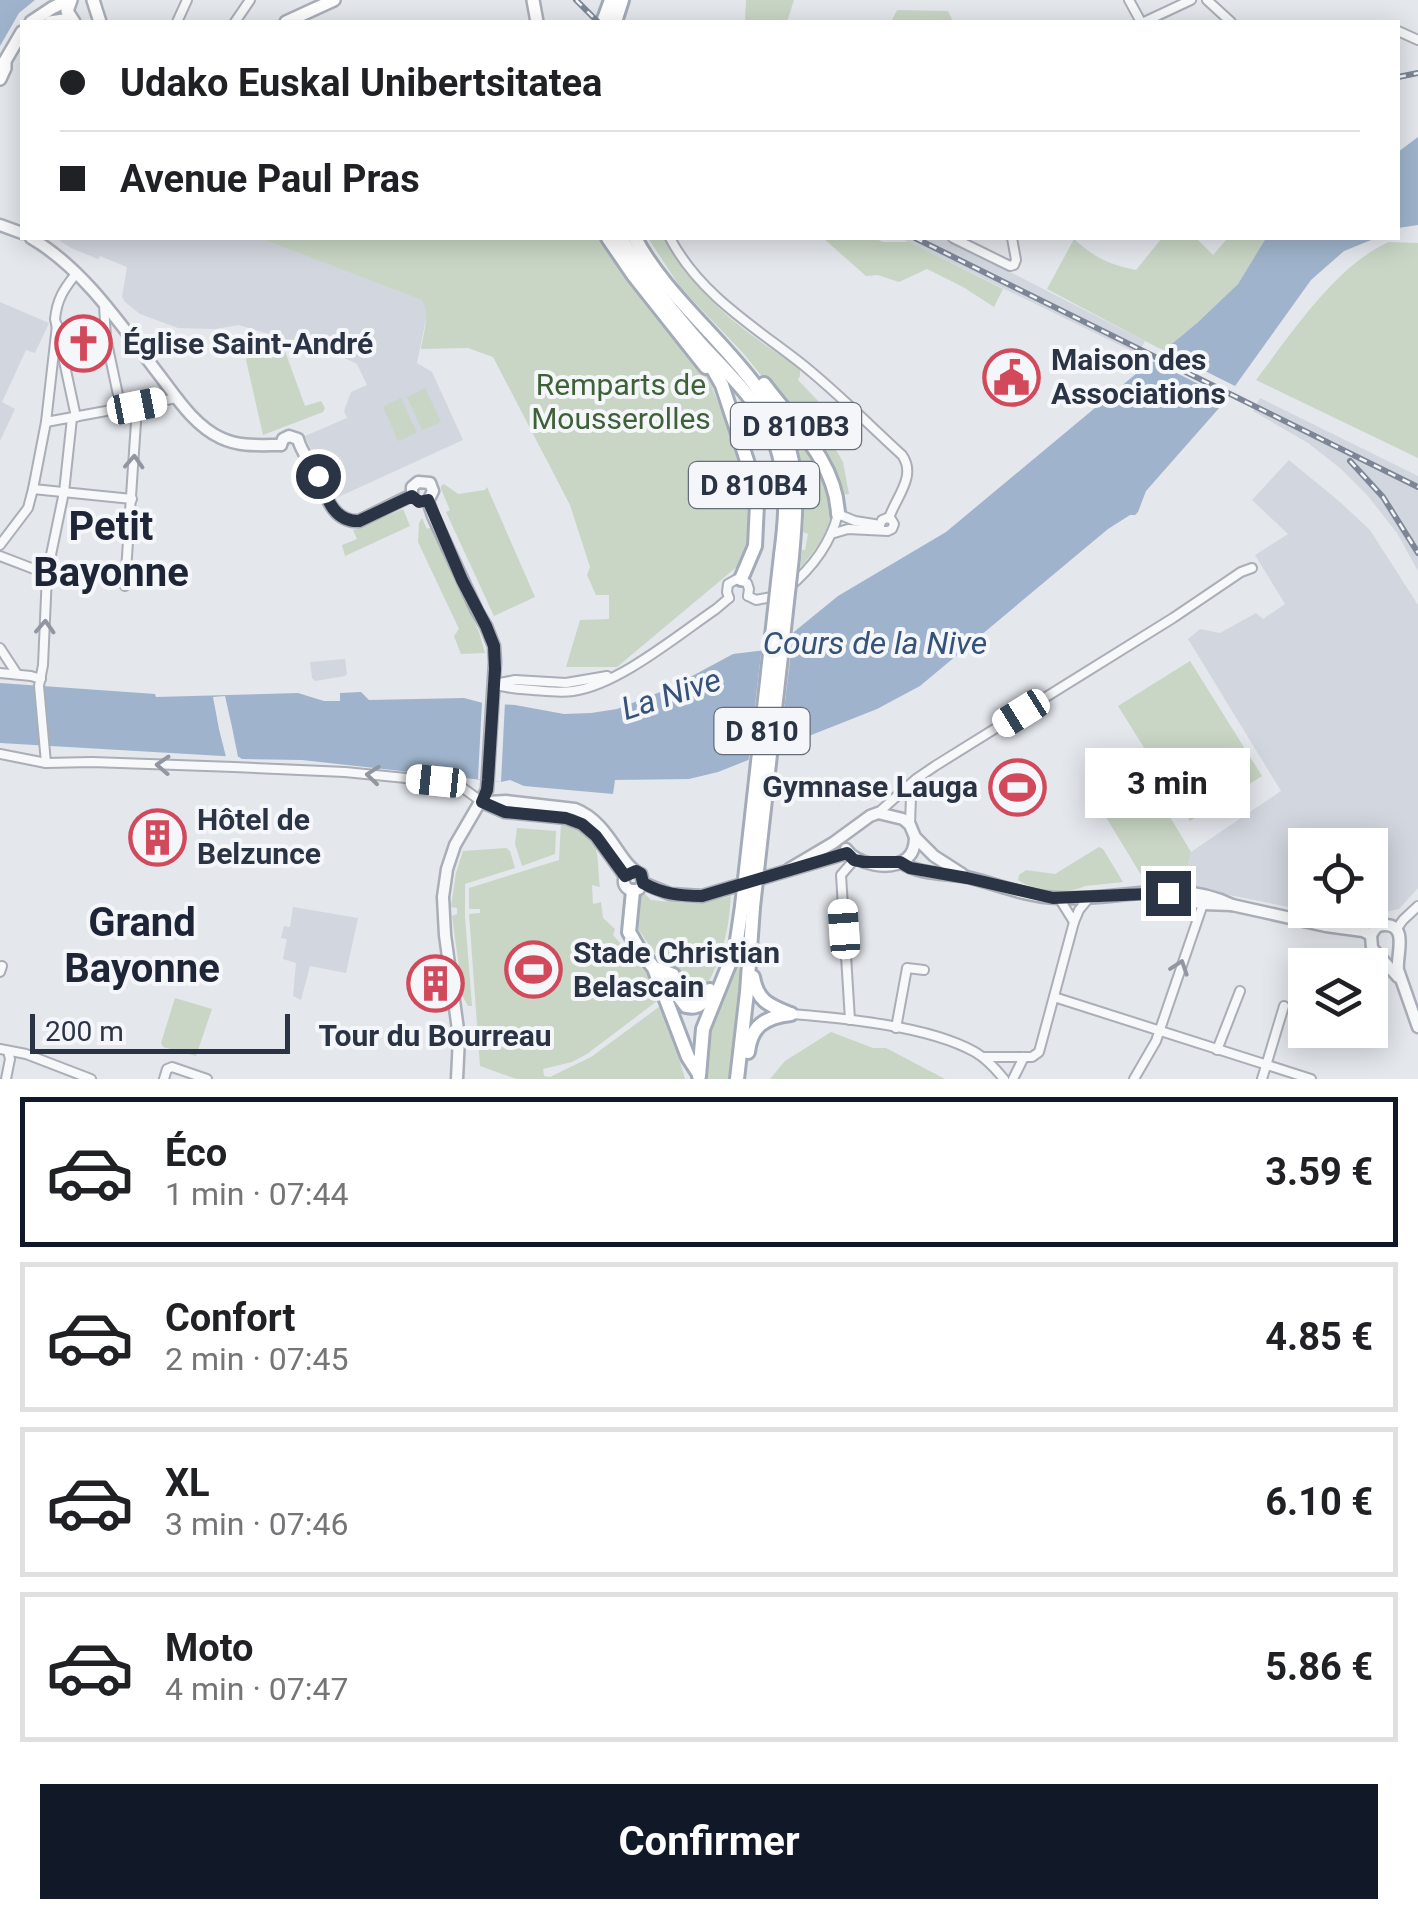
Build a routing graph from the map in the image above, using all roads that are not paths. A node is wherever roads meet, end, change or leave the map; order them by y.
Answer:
1 (69, 0) edge
2 (334, 0) edge
3 (622, 0) edge
4 (631, 0) edge
5 (1191, 0) edge
6 (1206, 0) edge
7 (611, 14) edge
8 (34, 20) edge
9 (290, 20) edge
10 (1146, 20) edge
11 (1229, 20) edge
12 (20, 36) edge
13 (20, 49) edge
14 (2, 74) edge
15 (34, 240) edge
16 (609, 240) edge
17 (622, 240) edge
18 (636, 240) edge
19 (671, 240) edge
20 (957, 240) edge
21 (1012, 240) edge
22 (75, 275) junction
23 (104, 303) junction
24 (57, 325) junction
25 (702, 344) junction
26 (728, 355) junction
27 (722, 392) junction
28 (177, 398) junction
29 (137, 406) junction
30 (120, 409) junction
31 (74, 417) junction
32 (46, 422) junction
33 (281, 445) junction
34 (294, 453) junction
35 (33, 489) junction
36 (64, 492) junction
37 (412, 496) junction
38 (132, 499) junction
39 (428, 500) junction
40 (838, 514) junction
41 (882, 527) junction
42 (831, 534) junction
43 (0, 545) edge
44 (0, 556) edge
45 (786, 556) junction
46 (1252, 568) dead end
47 (47, 574) junction
48 (741, 579) junction
49 (125, 586) dead end
50 (748, 596) junction
51 (730, 598) junction
52 (0, 648) edge
53 (0, 672) edge
54 (18, 674) junction
55 (40, 682) junction
56 (494, 684) junction
57 (0, 754) edge
58 (46, 764) junction
59 (928, 772) junction
60 (482, 802) junction
61 (878, 813) junction
62 (913, 831) junction
63 (848, 834) junction
64 (851, 856) junction
65 (900, 862) junction
66 (789, 868) junction
67 (629, 874) junction
68 (967, 878) junction
69 (638, 887) junction
70 (1168, 893) junction
71 (1090, 897) junction
72 (1059, 898) junction
73 (1203, 904) junction
74 (1232, 905) junction
75 (747, 906) junction
76 (1418, 906) edge
77 (1074, 922) junction
78 (1396, 930) junction
79 (1370, 934) junction
80 (1372, 948) edge
81 (1398, 950) junction
82 (750, 952) junction
83 (1388, 956) edge
84 (1388, 966) edge
85 (654, 968) junction
86 (924, 970) dead end
87 (727, 971) junction
88 (1401, 982) junction
89 (1240, 992) dead end
90 (1054, 996) junction
91 (1284, 1006) dead end
92 (791, 1014) junction
93 (850, 1020) junction
94 (896, 1028) junction
95 (1418, 1028) edge
96 (1160, 1031) junction
97 (4, 1050) edge
98 (1217, 1050) junction
99 (1024, 1057) junction
100 (984, 1058) junction
101 (1266, 1066) junction
102 (699, 1076) edge
103 (1308, 1078) edge
104 (6, 1079) edge
105 (91, 1079) edge
106 (164, 1079) edge
107 (207, 1079) edge
108 (457, 1079) edge
109 (740, 1079) edge
110 (1004, 1079) edge
111 (1013, 1079) edge
112 (1134, 1079) edge
113 (1262, 1079) edge

1 - 8 main road
2 - 9 main road
3 - 7 main road
4 - 7 main road
5 - 10 street
6 - 11 street
12 - 14 main road
13 - 14 main road
15 - 22 street
16 - 27 main road
17 - 25 main road, D 810
18 - 26 main road, D 810
19 - 41 street
20 - 21 street
22 - 23 street
22 - 24 street
23 - 28 street
23 - 30 street
24 - 31 street
24 - 32 street
25 - 27 main road, D 810B4
25 - 45 main road, D 810
26 - 40 main road, D 810B3
26 - 45 main road, D 810
27 - 48 main road, D 810B4
28 - 29 street
28 - 33 street
29 - 30 street
38 -> 29 street
30 - 31 street
31 - 32 street
31 - 36 street
32 - 35 street
33 - 34 street
33 - 34 street
34 - 37 street
35 - 36 street
35 - 43 street
36 - 38 street
36 - 47 street
37 - 39 street
37 - 39 street
38 - 49 street
39 - 56 street
40 - 41 street
40 - 42 street
41 - 42 street
42 - 50 street
44 - 47 street
45 - 75 main road, D 810, bridge
46 - 59 street
55 -> 47 street
48 - 50 street
48 - 51 street
50 - 51 street
51 - 56 street
52 - 54 street
53 - 54 street
54 - 55 street
55 - 58 street
56 - 60 street
57 - 58 street
60 -> 58 street
59 - 61 street
59 - 62 street
60 - 67 street
60 - 108 street
61 - 62 street
61 - 63 street
62 - 65 street
62 - 68 street
63 - 64 street
63 - 66 street
64 - 65 street
64 - 66 street
64 - 93 street
65 - 68 street
66 - 69 street
67 - 69 street
67 - 69 street
68 - 72 street
69 - 85 main road
70 - 71 street
70 - 73 street
70 - 74 street
71 - 72 street
71 - 77 street
72 - 77 street
73 - 74 street
96 -> 73 street
74 - 79 street
75 - 82 main road, D 810
75 - 87 main road, D 810
76 - 78 street
77 - 90 street
78 - 79 street
78 - 81 street
79 - 80 street
81 - 83 street
81 - 88 street
82 - 92 main road
82 - 109 main road, D 810
84 - 88 street
85 - 87 main road
85 - 102 main road
86 - 94 street
87 - 102 main road, D 810
88 - 95 street
89 - 98 street
90 - 96 street
90 - 99 street
91 - 101 street
92 - 93 street
92 - 109 main road
93 - 94 street
94 - 100 street
96 - 98 street
96 - 112 street
97 - 104 street
97 - 105 street
98 - 101 street
99 - 100 street
99 - 111 street
100 - 110 street
101 - 103 street
101 - 113 street
106 - 107 street

